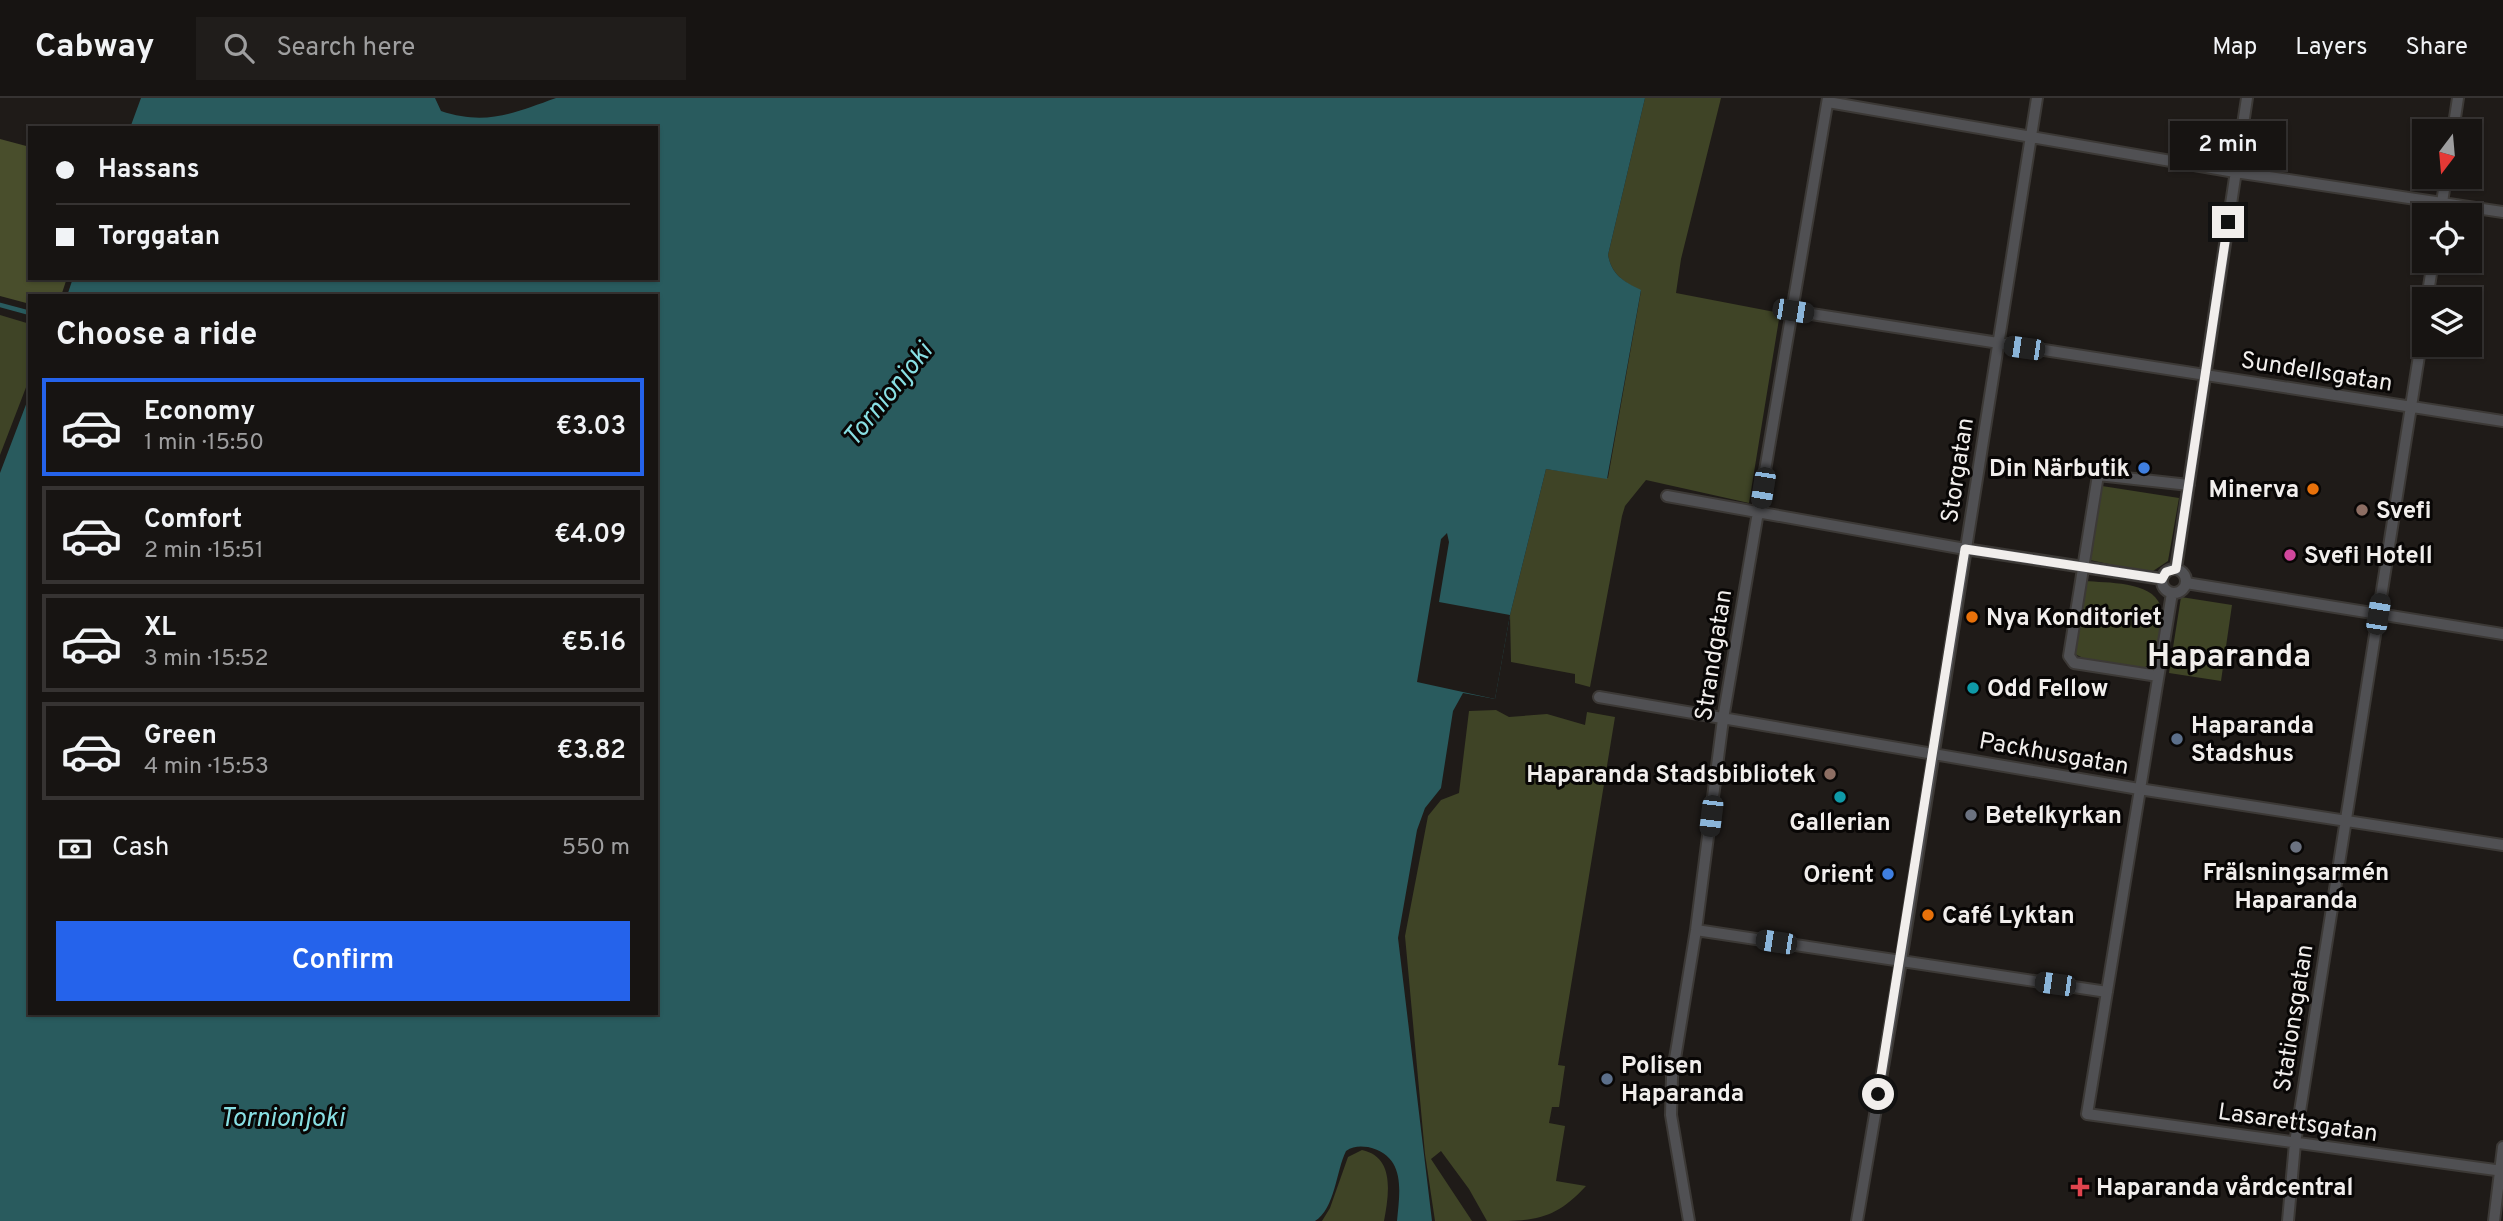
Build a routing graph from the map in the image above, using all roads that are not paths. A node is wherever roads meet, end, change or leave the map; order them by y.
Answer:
1 (2037, 98) edge
2 (2247, 98) edge
3 (2458, 98) edge
4 (1828, 100) edge
5 (2455, 119) edge
6 (2031, 137) junction
7 (2235, 172) junction
8 (2444, 189) edge
9 (2442, 202) junction
10 (2503, 212) edge
11 (1793, 311) junction
12 (1999, 345) junction
13 (2419, 357) edge
14 (2206, 375) junction
15 (2412, 406) junction
16 (2503, 421) edge
17 (2189, 485) junction
18 (1667, 496) dead end
19 (1759, 513) junction
20 (1965, 549) junction
21 (2082, 567) junction
22 (2176, 569) junction
23 (2162, 579) junction
24 (2186, 583) junction
25 (2172, 593) junction
26 (2378, 614) junction
27 (2503, 634) edge
28 (2158, 676) junction
29 (1599, 697) dead end
30 (1723, 719) junction
31 (1934, 753) junction
32 (2139, 789) junction
33 (2345, 820) junction
34 (2503, 845) edge
35 (1696, 930) junction
36 (1901, 961) junction
37 (2107, 992) junction
38 (2295, 1143) junction
39 (2503, 1147) edge
40 (2501, 1171) edge
41 (1689, 1221) edge
42 (1857, 1221) edge
43 (2288, 1221) edge
44 (2494, 1221) edge

1 - 6 street, Storgatan
2 - 7 street
3 - 5 street
4 - 6 street
4 - 11 street, Strandgatan
6 - 7 street
6 - 12 street, Storgatan
7 - 9 street
7 - 14 street
8 - 9 street
9 - 10 street
11 - 12 street, Sundellsgatan
11 - 19 street, Strandgatan
12 - 14 street, Sundellsgatan
12 - 20 street, Storgatan
13 - 15 street, Stationsgatan
14 - 15 street, Sundellsgatan
14 - 17 street
15 - 16 street, Sundellsgatan
15 - 26 street, Stationsgatan
17 - 21 street
17 - 22 street
18 - 19 street
19 - 20 street
19 - 30 street, Strandgatan
20 - 21 street
20 - 31 street, Storgatan
21 - 23 street
21 - 28 street
22 - 23 street
22 - 24 street
23 - 25 street
24 - 25 street
24 - 26 street
25 - 28 street
26 - 27 street
26 - 33 street, Stationsgatan
28 - 32 street
29 - 30 street, Packhusgatan
30 - 31 street, Packhusgatan
30 - 35 street, Strandgatan
31 - 32 street, Packhusgatan
31 - 36 street, Storgatan
32 - 33 street, Packhusgatan
32 - 37 street
33 - 34 street, Packhusgatan
33 - 38 street, Stationsgatan
35 - 36 street
35 - 41 street, Strandgatan
36 - 37 street
36 - 42 street, Storgatan
37 - 38 street, Lasarettsgatan
38 - 40 street, Lasarettsgatan
38 - 43 street, Stationsgatan
39 - 40 street
40 - 44 street

